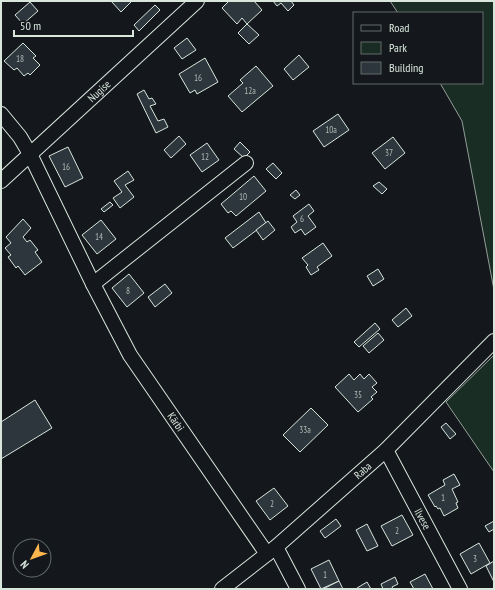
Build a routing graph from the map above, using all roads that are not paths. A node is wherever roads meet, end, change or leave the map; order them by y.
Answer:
1 (197, 1) edge
2 (1, 114) edge
3 (30, 154) junction
4 (246, 163) dead end
5 (1, 181) edge
6 (93, 284) junction
7 (494, 341) edge
8 (386, 450) junction
9 (272, 551) junction
10 (222, 589) edge
11 (298, 589) edge
12 (460, 589) edge

1 - 3 street, Nugise
2 - 3 street, Kärbi
3 - 5 street, Nugise
3 - 6 street, Kärbi
4 - 6 street
6 - 9 street, Kärbi
7 - 8 street, Raba
8 - 9 street, Raba
8 - 12 street, Ilvese
9 - 10 street, Raba
9 - 11 street, Kärbi

